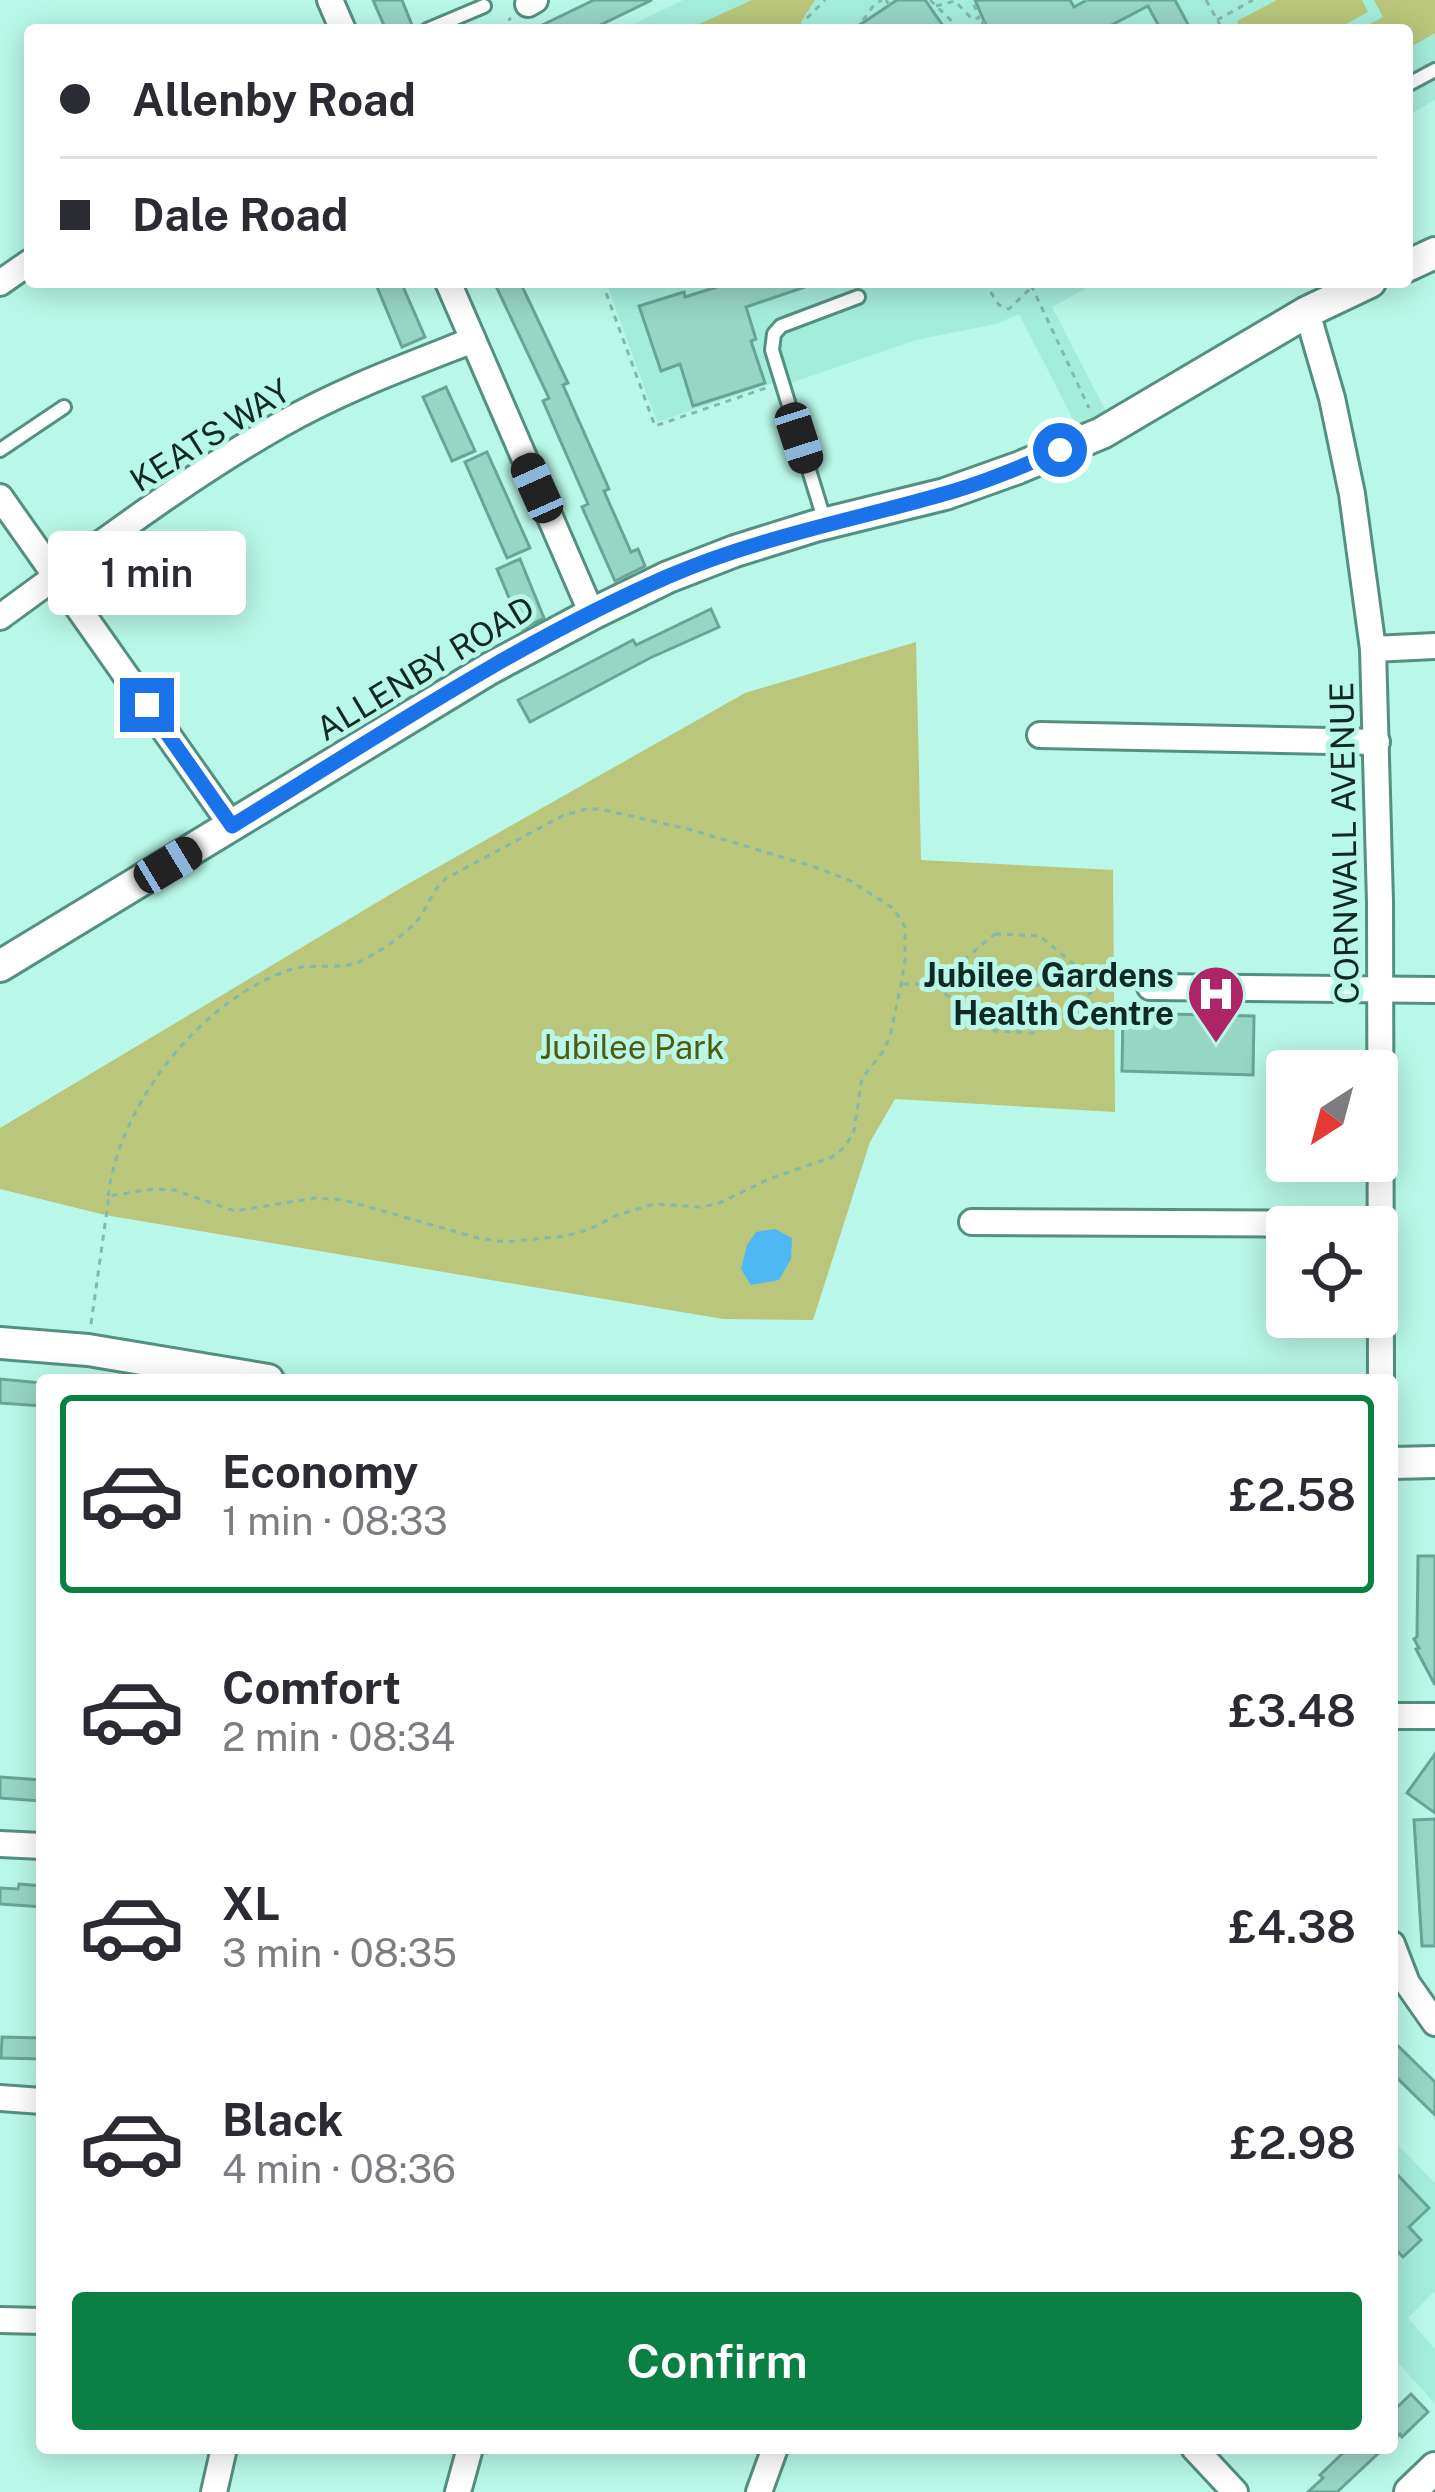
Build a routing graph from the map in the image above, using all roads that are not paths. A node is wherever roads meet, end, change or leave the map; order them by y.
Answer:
1 (484, 5) dead end
2 (441, 24) edge
3 (450, 288) edge
4 (1357, 288) edge
5 (858, 297) dead end
6 (1306, 312) junction
7 (472, 340) junction
8 (64, 407) dead end
9 (0, 451) edge
10 (0, 497) edge
11 (825, 524) junction
12 (56, 577) junction
13 (592, 614) junction
14 (0, 617) edge
15 (1435, 646) edge
16 (1373, 649) junction
17 (1040, 735) dead end
18 (1377, 742) junction
19 (232, 826) junction
20 (0, 966) edge
21 (1150, 987) road end
22 (1435, 990) edge
23 (1380, 991) junction
24 (1382, 1206) edge
25 (972, 1222) dead end
26 (1266, 1223) edge
27 (1381, 1338) edge
28 (0, 1343) edge
29 (236, 1374) edge
30 (1381, 1374) edge
31 (1435, 1462) edge
32 (1398, 1463) edge
33 (1398, 1715) edge
34 (1435, 1716) edge
35 (0, 1844) edge
36 (36, 1846) edge
37 (1398, 1960) edge
38 (1435, 2023) edge
39 (0, 2098) edge
40 (36, 2101) edge
41 (0, 2320) edge
42 (36, 2321) edge
43 (223, 2454) edge
44 (468, 2454) edge
45 (773, 2454) edge
46 (1200, 2454) edge
47 (1435, 2468) edge
48 (214, 2492) edge
49 (458, 2492) edge
50 (759, 2492) edge
51 (1235, 2492) edge
52 (1410, 2492) edge

1 - 2 lane
3 - 7 street
4 - 6 street, ALLENBY ROAD
5 - 11 lane
6 - 11 street, ALLENBY ROAD
6 - 16 street, CORNWALL AVENUE
7 - 12 street, KEATS WAY
7 - 13 street
8 - 9 lane
10 - 12 street
11 - 13 street, ALLENBY ROAD
12 - 14 street, KEATS WAY
12 - 19 street
13 - 19 street, ALLENBY ROAD
15 - 16 street
16 - 18 street, CORNWALL AVENUE
17 - 18 street
18 - 23 street, CORNWALL AVENUE
19 - 20 street, ALLENBY ROAD
21 - 23 street
22 - 23 street
23 - 24 street, CORNWALL AVENUE
25 - 26 street
27 - 30 street, CORNWALL AVENUE
28 - 29 street
31 - 32 street
33 - 34 street
35 - 36 street
37 - 38 street
39 - 40 street
41 - 42 street
43 - 48 street
44 - 49 street
45 - 50 street
46 - 51 street
47 - 52 street

